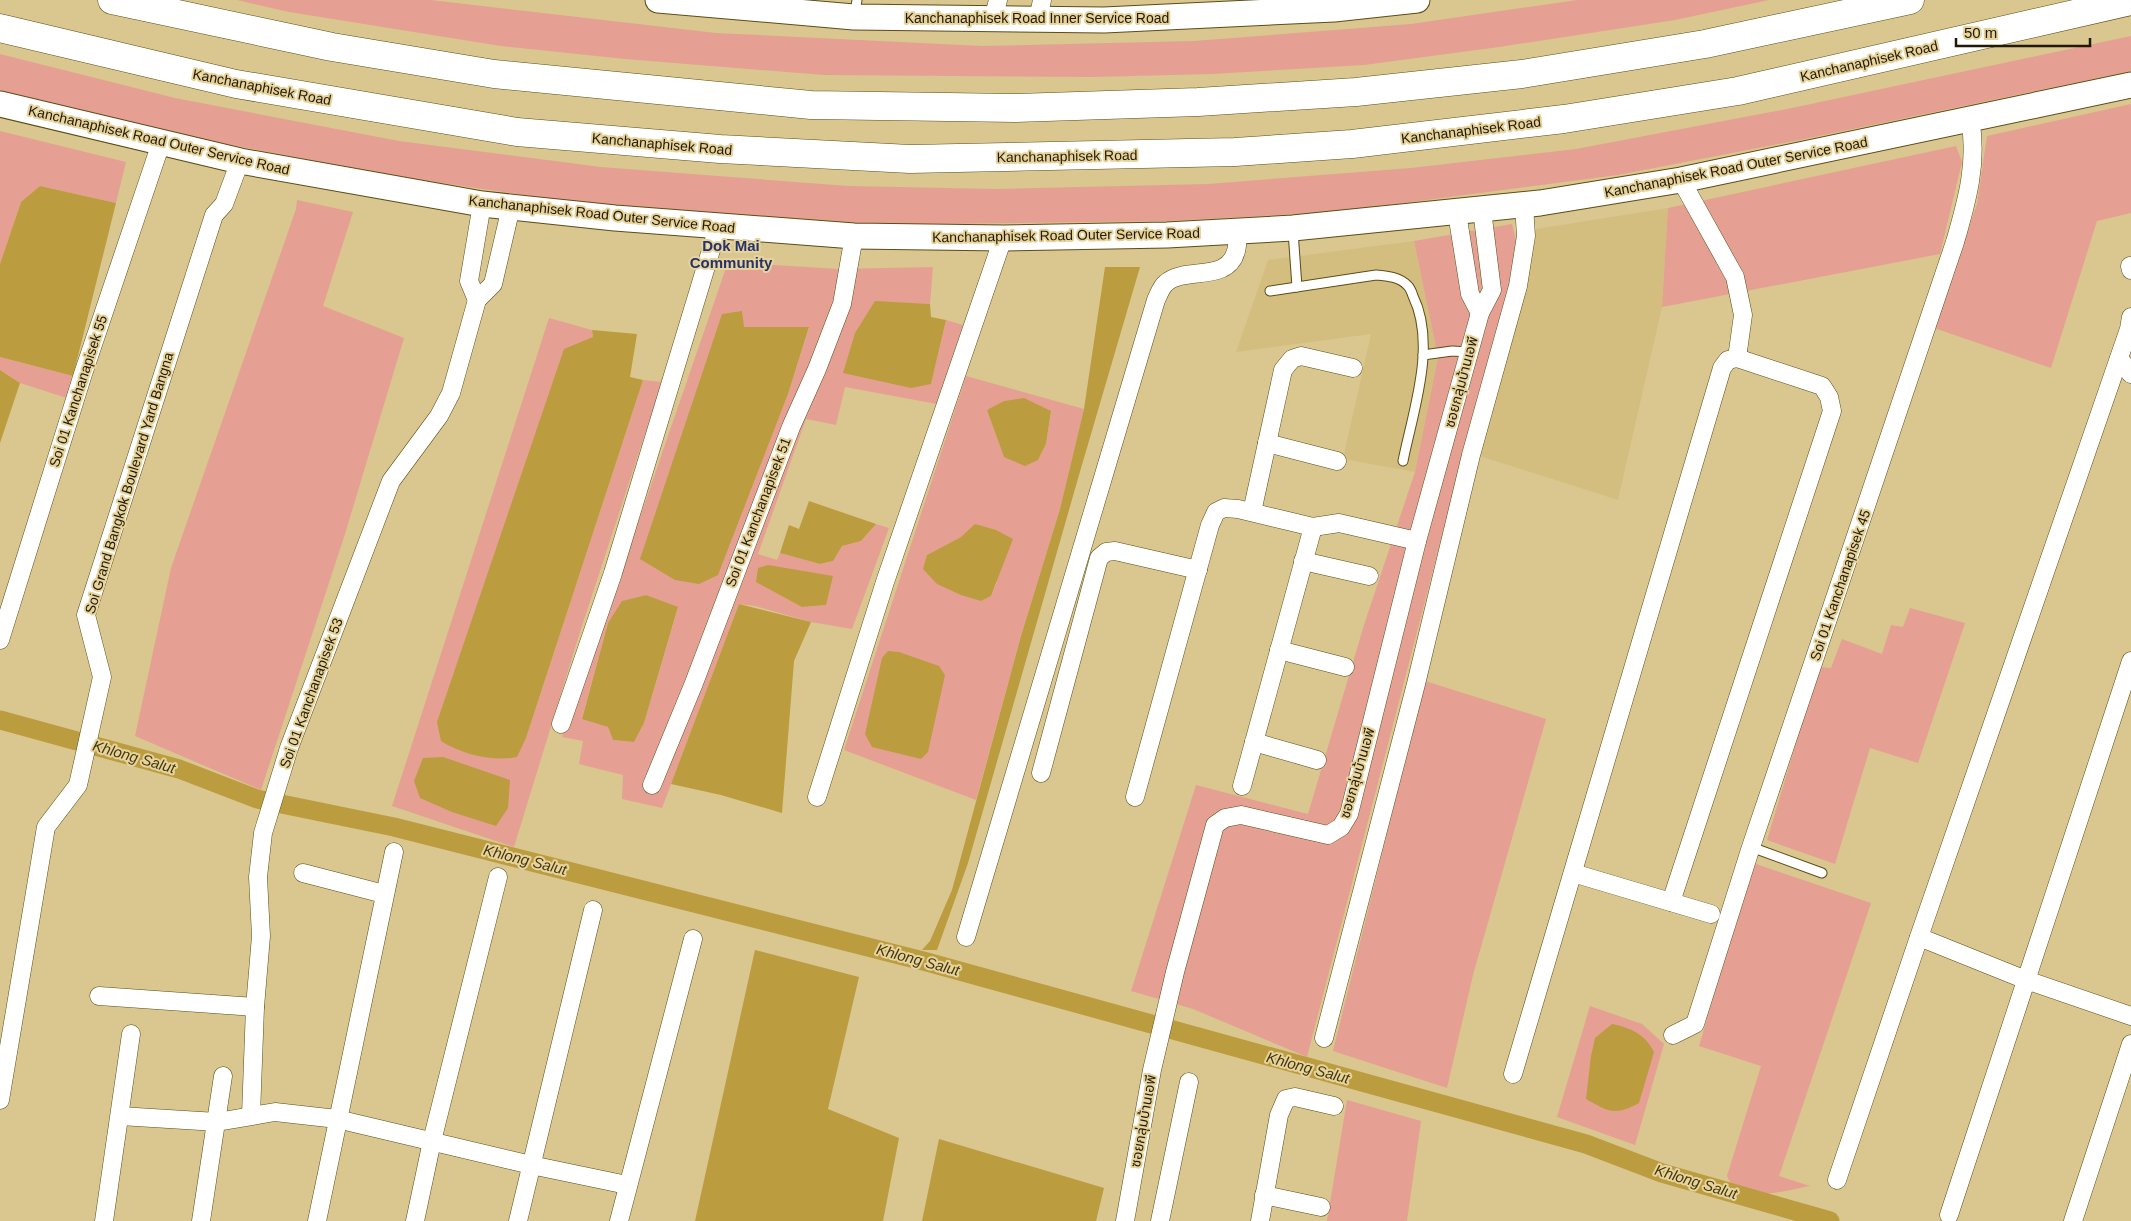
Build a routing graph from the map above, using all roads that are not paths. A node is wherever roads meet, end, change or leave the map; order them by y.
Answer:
1 (112, 0) edge
2 (658, 0) edge
3 (1417, 0) edge
4 (1910, 0) edge
5 (2131, 1) edge
6 (856, 8) edge
7 (996, 10) edge
8 (1040, 10) edge
9 (0, 28) edge
10 (2131, 85) edge
11 (0, 104) edge
12 (1970, 119) junction
13 (161, 143) junction
14 (240, 161) junction
15 (1681, 180) junction
16 (482, 204) junction
17 (1524, 205) junction
18 (511, 207) junction
19 (1482, 210) junction
20 (1457, 213) junction
21 (718, 227) junction
22 (1292, 228) junction
23 (1237, 231) junction
24 (854, 236) junction
25 (1003, 238) junction
26 (1296, 287) junction
27 (1270, 291) dead end
28 (477, 300) junction
29 (1480, 313) junction
30 (2131, 317) edge
31 (1470, 352) junction
32 (1423, 355) junction
33 (1737, 358) junction
34 (2119, 358) junction
35 (1353, 368) dead end
36 (2131, 374) edge
37 (1267, 443) junction
38 (1337, 461) dead end
39 (1403, 461) dead end
40 (1252, 512) junction
41 (1313, 527) junction
42 (1416, 541) junction
43 (1304, 561) junction
44 (1198, 570) junction
45 (1369, 576) dead end
46 (0, 640) edge
47 (1279, 650) junction
48 (2131, 661) edge
49 (1345, 667) dead end
50 (561, 724) dead end
51 (1254, 742) junction
52 (1317, 760) dead end
53 (1040, 773) dead end
54 (652, 785) dead end
55 (1242, 786) dead end
56 (817, 797) dead end
57 (1135, 797) dead end
58 (1751, 847) junction
59 (394, 852) dead end
60 (303, 872) dead end
61 (1573, 872) junction
62 (1822, 873) dead end
63 (498, 877) dead end
64 (384, 894) junction
65 (1671, 902) junction
66 (593, 910) dead end
67 (1711, 914) dead end
68 (966, 937) dead end
69 (1919, 937) junction
70 (693, 939) dead end
71 (2026, 980) junction
72 (99, 996) dead end
73 (255, 1007) junction
74 (2131, 1016) edge
75 (131, 1034) dead end
76 (1674, 1035) dead end
77 (1324, 1038) dead end
78 (2131, 1044) edge
79 (1513, 1074) dead end
80 (223, 1076) dead end
81 (1189, 1082) dead end
82 (0, 1100) edge
83 (1334, 1106) dead end
84 (251, 1115) junction
85 (120, 1116) junction
86 (337, 1119) junction
87 (217, 1122) junction
88 (432, 1141) junction
89 (531, 1165) junction
90 (1837, 1180) dead end
91 (627, 1186) junction
92 (1264, 1195) junction
93 (1321, 1207) dead end
94 (1949, 1215) dead end
95 (104, 1221) edge
96 (201, 1221) edge
97 (318, 1221) edge
98 (415, 1221) edge
99 (518, 1221) edge
100 (619, 1221) edge
101 (1125, 1221) edge
102 (1160, 1221) edge
103 (1260, 1221) edge
104 (2073, 1221) edge

1 - 4 highway
2 - 6 main road, Kanchanaphisek Road Inner Service Road
3 - 8 main road, Kanchanaphisek Road Inner Service Road
5 - 9 highway, Kanchanaphisek Road
6 - 7 main road, Kanchanaphisek Road Inner Service Road
7 - 8 main road, Kanchanaphisek Road Inner Service Road
10 - 12 main road, Kanchanaphisek Road Outer Service Road
11 - 13 main road, Kanchanaphisek Road Outer Service Road
12 - 15 main road, Kanchanaphisek Road Outer Service Road
12 - 58 street, Soi 01 Kanchanapisek 45
13 - 14 main road, Kanchanaphisek Road Outer Service Road
13 - 46 street, Soi 01 Kanchanapisek 55
14 - 16 main road, Kanchanaphisek Road Outer Service Road
14 - 82 street, Soi Grand Bangkok Boulevard Yard Bangna
15 - 17 main road, Kanchanaphisek Road Outer Service Road
15 - 33 street
16 - 18 main road, Kanchanaphisek Road Outer Service Road
16 - 28 street
17 - 19 main road, Kanchanaphisek Road Outer Service Road
17 - 77 street
18 - 21 main road, Kanchanaphisek Road Outer Service Road
18 - 28 street, Soi 01 Kanchanapisek 53
19 - 20 main road, Kanchanaphisek Road Outer Service Road
19 - 29 street, ซอยกลุ่มบ้านเอพี
20 - 22 main road, Kanchanaphisek Road Outer Service Road
20 - 29 street
21 - 24 main road, Kanchanaphisek Road Outer Service Road
21 - 50 street
22 - 23 main road, Kanchanaphisek Road Outer Service Road
22 - 26 lane
23 - 25 main road, Kanchanaphisek Road Outer Service Road
23 - 68 street
24 - 25 main road, Kanchanaphisek Road Outer Service Road
24 - 54 street, Soi 01 Kanchanapisek 51
25 - 56 street
26 - 27 lane
26 - 32 lane
28 - 73 street, Soi 01 Kanchanapisek 53
29 - 31 street, ซอยกลุ่มบ้านเอพี
30 - 34 street
31 - 32 lane
31 - 42 street, ซอยกลุ่มบ้านเอพี
32 - 39 lane
33 - 61 street
33 - 65 street
34 - 36 street
34 - 69 street
35 - 37 street
37 - 38 street
37 - 40 street
40 - 41 street
40 - 44 street
41 - 42 street
41 - 43 street
42 - 101 street, ซอยกลุ่มบ้านเอพี
43 - 45 street
43 - 47 street
44 - 53 street
44 - 57 street
47 - 49 street
47 - 51 street
48 - 71 street
51 - 52 street
51 - 55 street
58 - 62 lane
58 - 76 street, Soi 01 Kanchanapisek 45
59 - 64 street
60 - 64 street
61 - 65 street
61 - 79 street
63 - 88 street
64 - 86 street
65 - 67 street
66 - 89 street
69 - 71 street
69 - 90 street
70 - 91 street
71 - 74 street
71 - 94 street
72 - 73 street
73 - 84 street, Soi 01 Kanchanapisek 53
75 - 85 street
78 - 104 street
80 - 87 street
81 - 102 street
83 - 92 street
84 - 86 street
84 - 87 street
85 - 87 street
85 - 95 street
86 - 88 street
86 - 97 street
87 - 96 street
88 - 89 street
88 - 98 street
89 - 91 street
89 - 99 street
91 - 100 street
92 - 93 street
92 - 103 street

